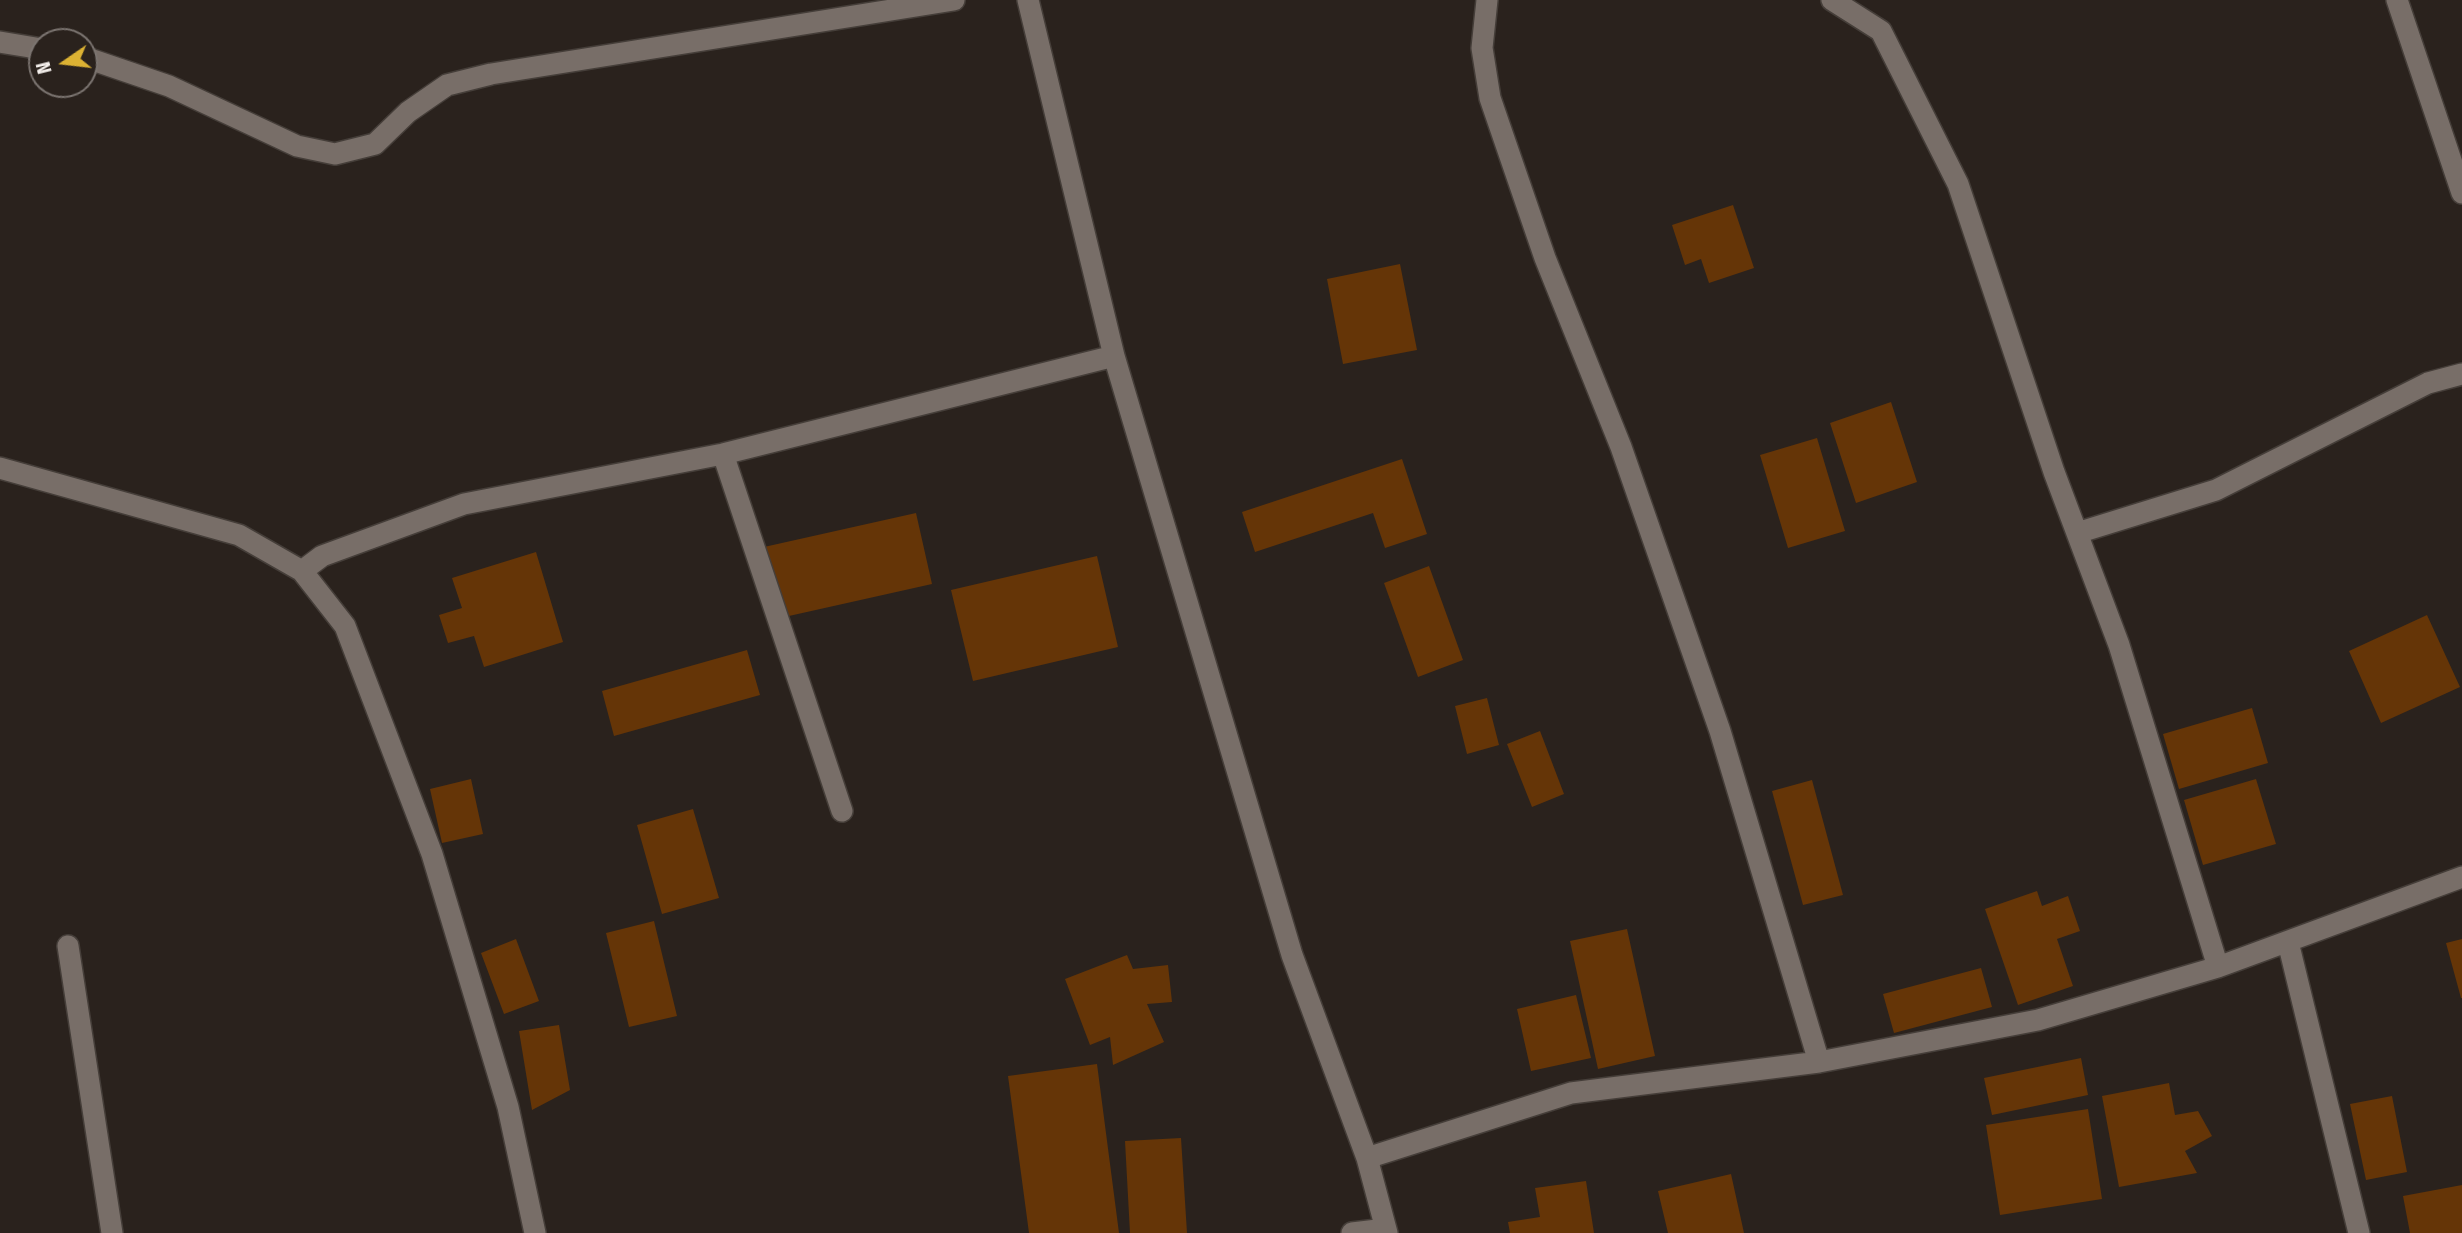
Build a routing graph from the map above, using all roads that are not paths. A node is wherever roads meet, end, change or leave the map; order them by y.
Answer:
1 (954, 0) edge
2 (1028, 0) edge
3 (1487, 0) edge
4 (1832, 0) edge
5 (2397, 0) edge
6 (0, 42) edge
7 (28, 47) edge
8 (98, 62) edge
9 (2462, 193) edge
10 (1114, 356) junction
11 (2462, 374) edge
12 (723, 454) junction
13 (0, 468) edge
14 (2077, 533) junction
15 (302, 571) junction
16 (842, 811) dead end
17 (2462, 877) edge
18 (2288, 942) junction
19 (68, 946) dead end
20 (2218, 967) junction
21 (1819, 1062) junction
22 (1367, 1158) junction
23 (1387, 1231) edge
24 (112, 1233) edge
25 (535, 1233) edge
26 (1352, 1233) edge
27 (2359, 1233) edge

1 - 8 street
2 - 10 street
3 - 21 street
4 - 14 street
5 - 9 street
6 - 7 street
10 - 12 street
10 - 22 street
11 - 14 street
12 - 15 street
12 - 16 street
13 - 15 street
14 - 20 street
15 - 25 street
17 - 18 street
18 - 20 street
18 - 27 street
19 - 24 street
20 - 21 street
21 - 22 street
22 - 23 street
23 - 26 street

